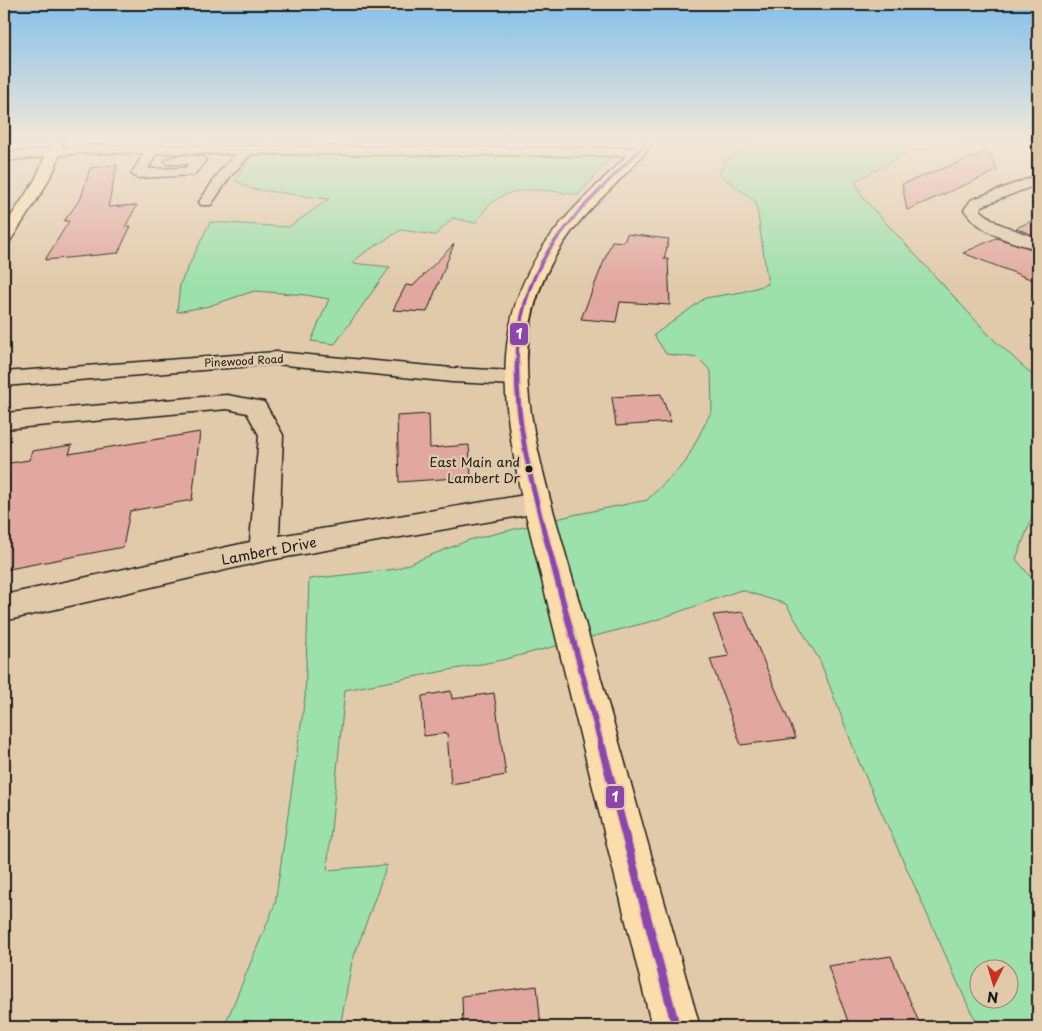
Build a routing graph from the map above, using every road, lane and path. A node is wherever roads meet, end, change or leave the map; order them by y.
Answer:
1 (37, 189) edge
2 (215, 189) edge
3 (602, 189) edge
4 (1012, 189) edge
5 (206, 202) dead end
6 (4, 238) edge
7 (1038, 244) edge
8 (514, 378) junction
9 (4, 379) edge
10 (4, 421) edge
11 (537, 503) junction
12 (264, 550) junction
13 (4, 608) edge
14 (676, 1027) edge

1 - 6 main road
2 - 5 street
3 - 8 main road
4 - 7 street
8 - 9 street, Pinewood Road
8 - 11 main road
10 - 12 street
11 - 12 street, Lambert Drive
11 - 14 main road
12 - 13 street, Lambert Drive

